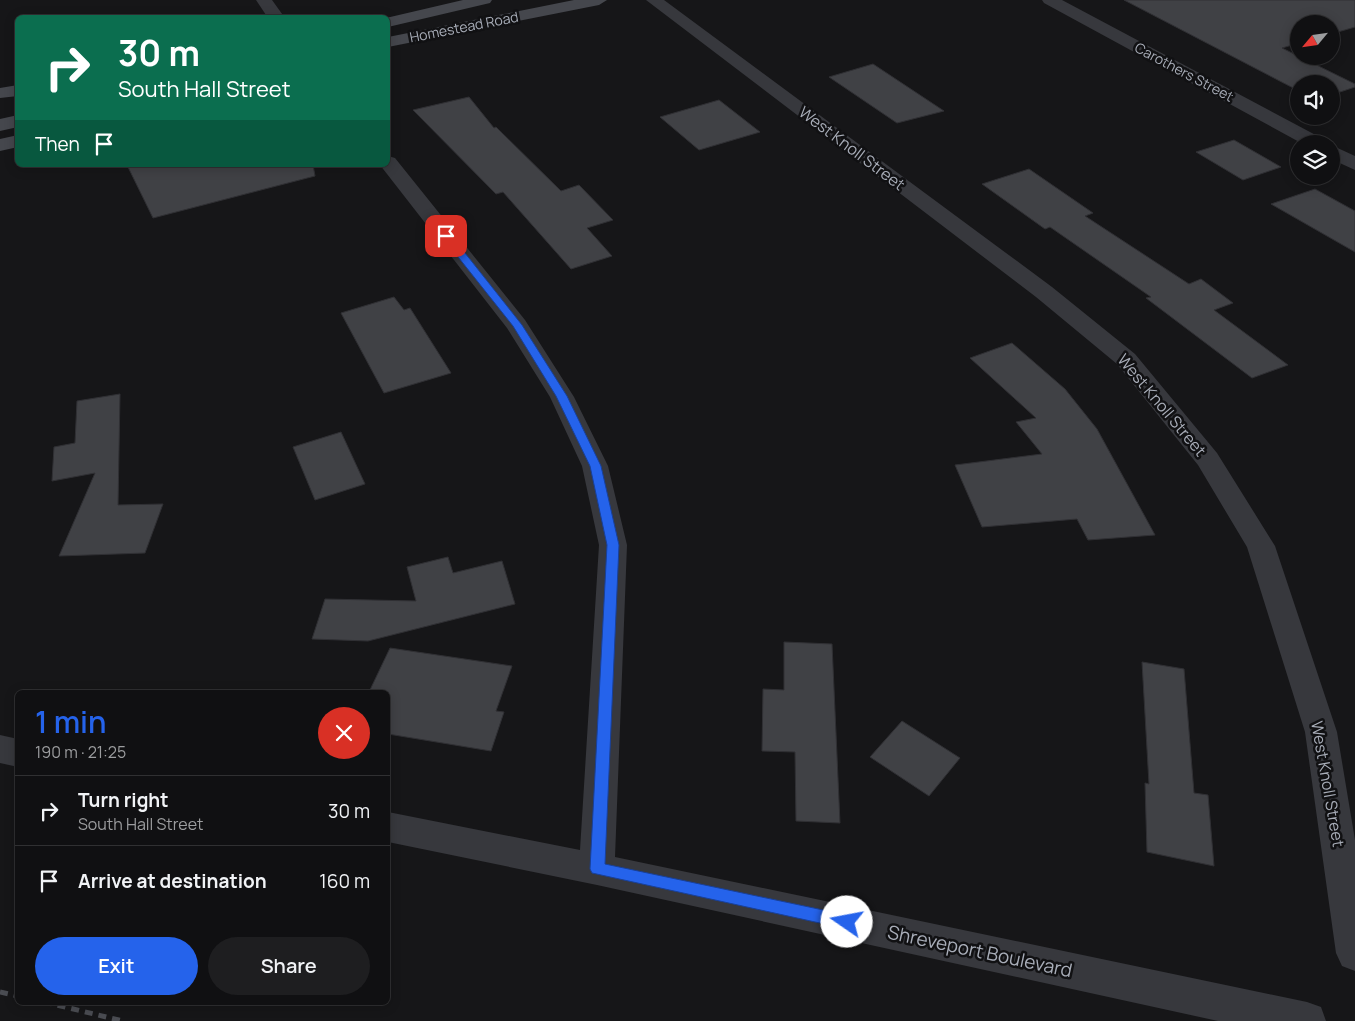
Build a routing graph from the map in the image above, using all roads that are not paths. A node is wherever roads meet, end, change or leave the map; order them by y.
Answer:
1 (264, 0) edge
2 (484, 0) edge
3 (599, 0) edge
4 (654, 0) edge
5 (1050, 0) edge
6 (465, 4) junction
7 (276, 15) edge
8 (390, 17) edge
9 (390, 22) edge
10 (482, 23) junction
11 (390, 42) edge
12 (390, 48) edge
13 (15, 91) edge
14 (0, 94) edge
15 (15, 107) edge
16 (0, 110) edge
17 (15, 122) edge
18 (0, 125) edge
19 (1301, 135) edge
20 (15, 142) edge
21 (0, 145) edge
22 (1340, 156) edge
23 (1355, 164) edge
24 (390, 165) edge
25 (0, 749) edge
26 (15, 752) edge
27 (390, 827) edge
28 (597, 869) junction
29 (1355, 953) edge
30 (1307, 1021) edge

1 - 7 street
2 - 6 main road, Homestead Road
3 - 10 main road, Homestead Road
4 - 29 street, West Knoll Street
5 - 19 street, Carothers Street
6 - 8 main road
6 - 9 main road, Homestead Road
10 - 11 main road, Homestead Road
10 - 12 main road
13 - 14 main road
15 - 16 main road
17 - 18 main road
20 - 21 main road
22 - 23 street
24 - 28 street
25 - 26 street
27 - 28 street, Shreveport Boulevard
28 - 30 street, Shreveport Boulevard

